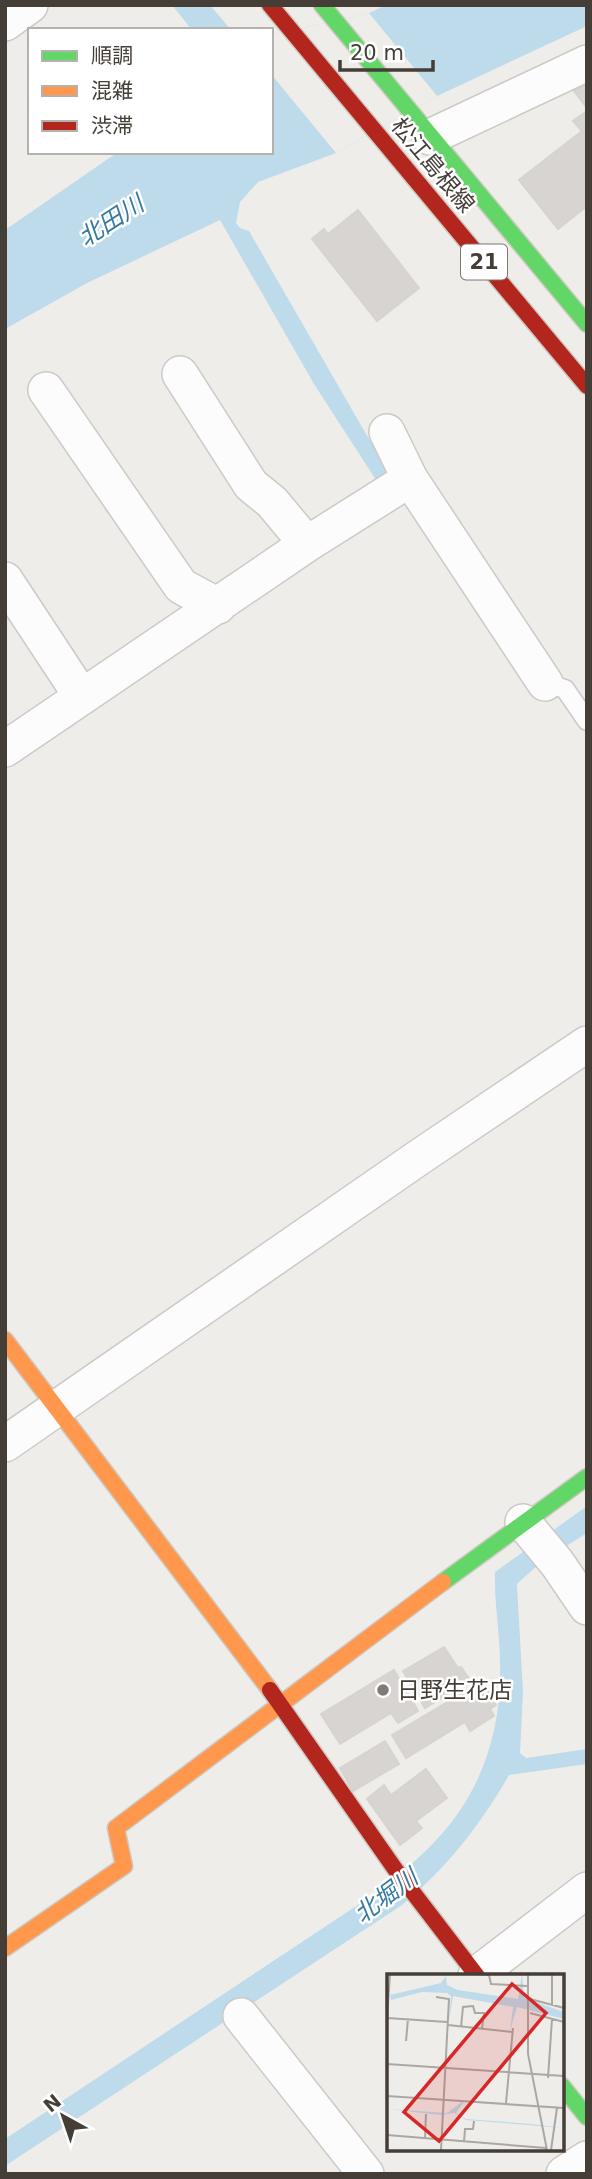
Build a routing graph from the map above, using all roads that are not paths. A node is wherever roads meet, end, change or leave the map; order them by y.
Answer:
1 (30, 5) edge
2 (270, 5) edge
3 (324, 7) edge
4 (5, 23) edge
5 (587, 62) edge
6 (424, 130) junction
7 (587, 324) edge
8 (180, 374) dead end
9 (587, 386) edge
10 (46, 390) dead end
11 (387, 432) dead end
12 (410, 479) junction
13 (307, 544) junction
14 (5, 580) edge
15 (218, 606) junction
16 (545, 683) joint
17 (82, 697) junction
18 (587, 721) edge
19 (5, 749) edge
20 (587, 1044) edge
21 (5, 1340) edge
22 (57, 1408) junction
23 (5, 1444) edge
24 (587, 1478) edge
25 (539, 1541) junction
26 (587, 1608) edge
27 (281, 1705) junction
28 (587, 1890) edge
29 (5, 1948) edge
30 (474, 1974) edge
31 (479, 1974) edge
32 (241, 2016) dead end
33 (564, 2088) edge
34 (587, 2117) edge
35 (587, 2159) edge
36 (366, 2174) edge
37 (564, 2174) edge

1 - 4 street
2 - 9 street, 松江島根線 / 21
3 - 6 street, 松江島根線 / 21
5 - 6 street
6 - 7 street, 松江島根線 / 21
8 - 13 street
10 - 15 street
11 - 12 street
12 - 13 street
12 - 16 street
13 - 15 street
14 - 17 street
15 - 17 street
16 - 18 lane
17 - 19 street
20 - 22 street
21 - 22 street
22 - 23 street
22 - 27 street
24 - 25 street
25 - 26 street
25 - 27 street
27 - 29 street
27 - 30 street
28 - 31 street
32 - 36 street
33 - 34 street
35 - 37 street

